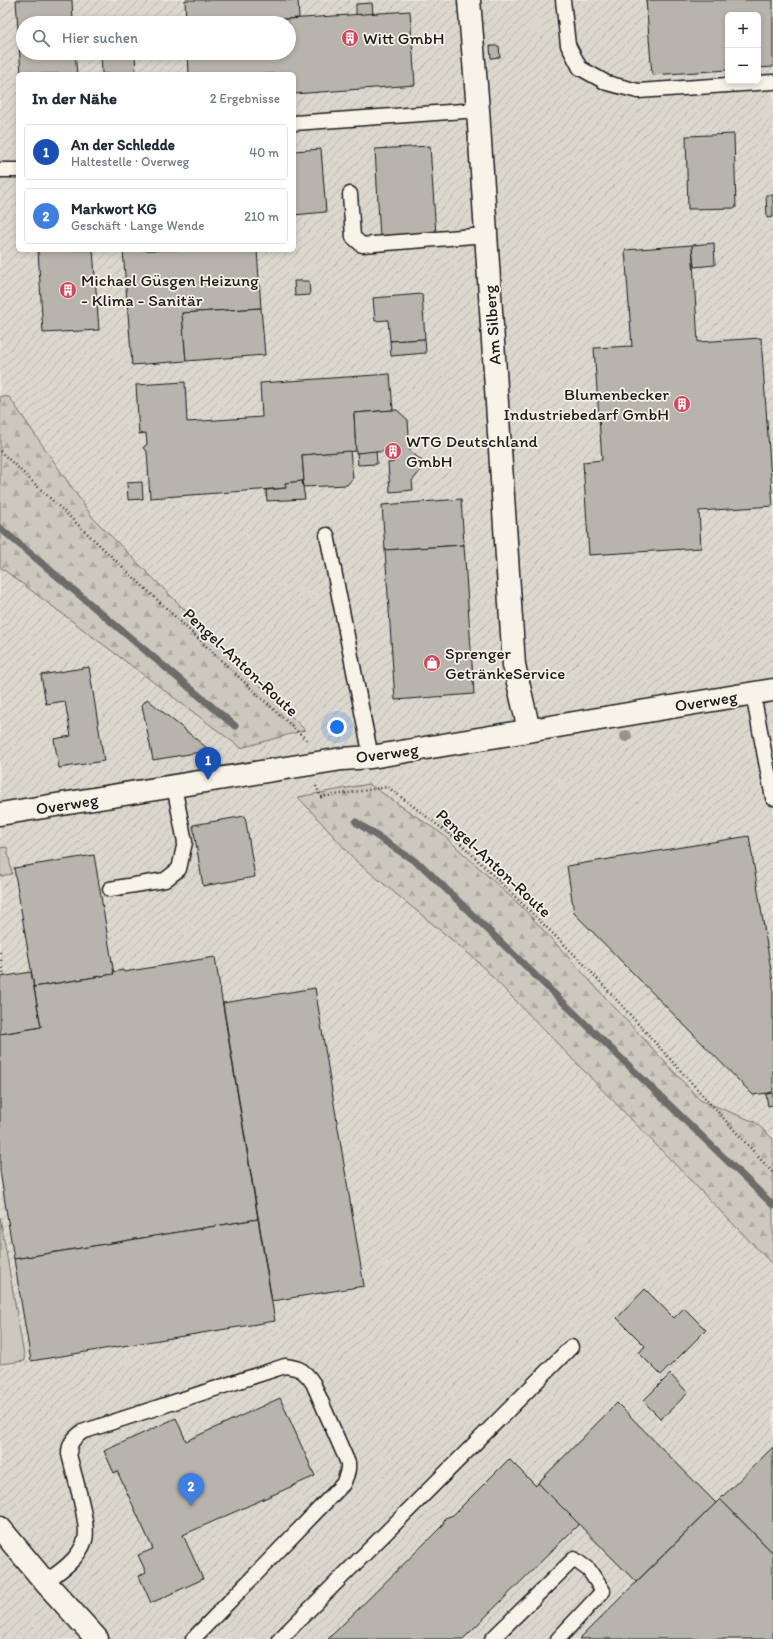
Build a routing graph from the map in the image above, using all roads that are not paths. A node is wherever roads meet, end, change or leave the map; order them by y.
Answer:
1 (469, 0) edge
2 (563, 0) edge
3 (773, 82) edge
4 (478, 110) junction
5 (296, 123) edge
6 (0, 170) edge
7 (16, 170) edge
8 (350, 194) dead end
9 (486, 235) junction
10 (327, 535) dead end
11 (763, 692) edge
12 (529, 730) junction
13 (371, 757) junction
14 (770, 763) edge
15 (174, 786) junction
16 (773, 798) edge
17 (0, 814) edge
18 (110, 889) dead end
19 (571, 1347) dead end
20 (0, 1528) edge
21 (46, 1582) junction
22 (97, 1639) edge
23 (193, 1639) edge
24 (280, 1639) edge
25 (492, 1639) edge
26 (558, 1639) edge

1 - 4 street, Am Silberg
2 - 3 lane
4 - 5 lane
4 - 9 street, Am Silberg
6 - 7 lane
8 - 9 lane
9 - 12 street, Am Silberg
10 - 13 lane
11 - 12 street, Overweg
11 - 14 lane
12 - 13 street, Overweg
13 - 15 street, Overweg
14 - 16 lane
15 - 17 street, Overweg
15 - 18 lane
19 - 24 lane
20 - 21 street
21 - 22 street
21 - 23 lane
25 - 26 lane

